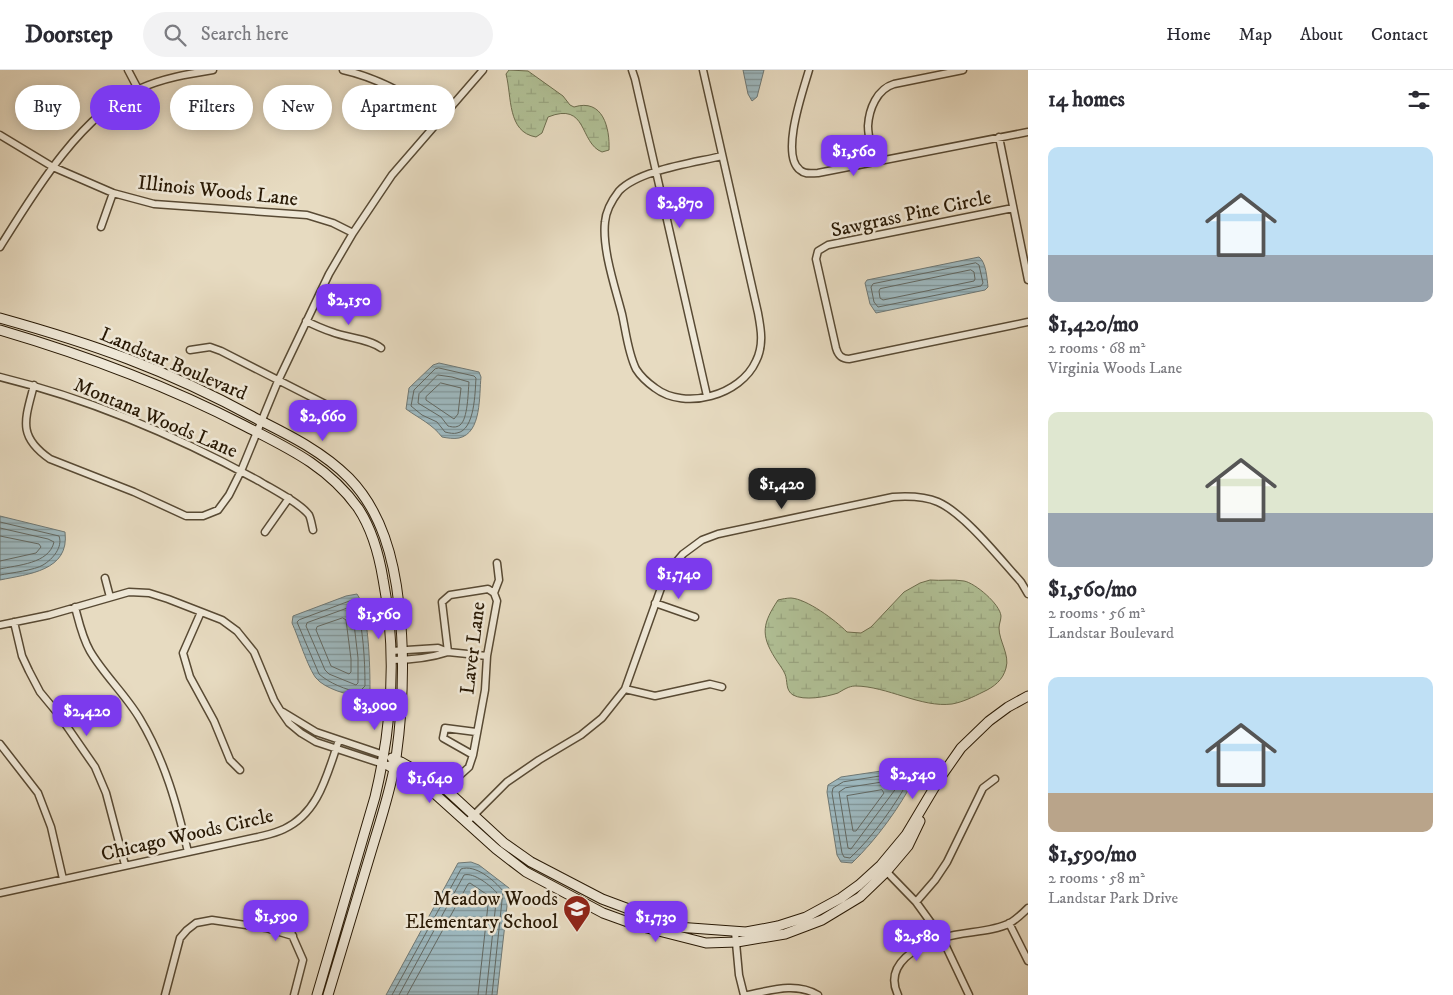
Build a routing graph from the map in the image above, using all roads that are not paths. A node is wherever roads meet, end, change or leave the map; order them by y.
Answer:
1 (128, 70) edge
2 (213, 70) edge
3 (343, 70) edge
4 (482, 70) edge
5 (632, 70) edge
6 (703, 70) edge
7 (809, 70) edge
8 (963, 70) edge
9 (136, 85) edge
10 (149, 85) edge
11 (390, 85) edge
12 (455, 102) edge
13 (90, 123) edge
14 (431, 130) edge
15 (1028, 132) edge
16 (0, 135) edge
17 (999, 138) junction
18 (722, 156) junction
19 (874, 162) junction
20 (53, 167) junction
21 (656, 172) junction
22 (112, 194) junction
23 (1013, 208) junction
24 (102, 227) dead end
25 (353, 233) junction
26 (0, 247) edge
27 (1028, 280) edge
28 (0, 318) edge
29 (306, 321) junction
30 (1028, 322) edge
31 (0, 330) edge
32 (382, 348) dead end
33 (190, 350) dead end
34 (0, 377) edge
35 (278, 381) junction
36 (34, 385) junction
37 (707, 396) junction
38 (327, 406) dead end
39 (262, 422) junction
40 (258, 432) junction
41 (241, 471) junction
42 (289, 498) junction
43 (313, 530) dead end
44 (265, 532) dead end
45 (497, 564) dead end
46 (105, 578) dead end
47 (494, 592) junction
48 (1028, 594) edge
49 (110, 596) junction
50 (655, 603) junction
51 (75, 607) junction
52 (201, 612) junction
53 (695, 617) dead end
54 (14, 622) junction
55 (0, 624) edge
56 (403, 650) junction
57 (448, 652) junction
58 (391, 655) junction
59 (487, 656) junction
60 (403, 660) junction
61 (722, 687) dead end
62 (625, 689) junction
63 (1028, 696) edge
64 (280, 710) junction
65 (476, 732) junction
66 (339, 740) junction
67 (0, 744) edge
68 (336, 748) junction
69 (473, 754) junction
70 (384, 760) junction
71 (395, 764) junction
72 (240, 770) dead end
73 (458, 778) dead end
74 (995, 779) dead end
75 (470, 819) junction
76 (188, 852) junction
77 (125, 865) junction
78 (884, 869) junction
79 (64, 879) junction
80 (0, 891) edge
81 (916, 902) junction
82 (1028, 908) edge
83 (1010, 923) junction
84 (266, 928) junction
85 (293, 936) junction
86 (736, 937) junction
87 (942, 938) junction
88 (1028, 961) edge
89 (165, 995) edge
90 (294, 995) edge
91 (317, 995) edge
92 (328, 995) edge
93 (746, 995) edge
94 (818, 995) edge
95 (898, 995) edge
96 (969, 995) edge

1 - 9 street
2 - 10 street
3 - 11 street
4 - 12 street
5 - 21 street
6 - 18 street
7 - 19 street
8 - 19 street
13 - 20 street
14 - 25 street
15 - 17 street
16 - 20 street, Illinois Woods Lane
17 - 19 street
17 - 23 street, Sawgrass Pine Circle
18 - 21 street
18 - 37 street
20 - 22 street, Illinois Woods Lane
20 - 26 street
21 - 37 street
21 - 37 street
22 - 24 street
22 - 25 street, Illinois Woods Lane
23 - 27 street, Sawgrass Pine Circle
23 - 30 street, Sawgrass Pine Circle
25 - 29 street
28 - 39 street, Landstar Boulevard
29 - 32 street
29 - 35 street
31 - 40 street, Landstar Boulevard
33 - 35 street
34 - 36 street, Montana Woods Lane
35 - 38 street
35 - 39 street
36 - 41 street, Montana Woods Lane
36 - 41 street
39 - 40 street
39 - 56 street, Landstar Boulevard
40 - 41 street
40 - 58 street, Landstar Boulevard
41 - 42 street, Montana Woods Lane
42 - 43 street, Montana Woods Lane
42 - 44 street
45 - 47 street
46 - 49 street
47 - 57 street, Laver Lane
47 - 59 street, Laver Lane
48 - 50 street
49 - 51 street
49 - 52 street
50 - 53 street
50 - 62 street
51 - 54 street
51 - 76 street
52 - 64 street
52 - 72 street
54 - 55 street
54 - 77 street
56 - 57 street
56 - 58 street
56 - 60 street, Landstar Boulevard
57 - 59 street
57 - 60 street
58 - 60 street
58 - 70 street, Landstar Boulevard
59 - 65 street, Laver Lane
60 - 71 street, Landstar Boulevard
61 - 62 street
62 - 75 street
63 - 78 street
64 - 66 street
64 - 68 street
65 - 69 street, Laver Lane
65 - 69 street
66 - 68 street, Chicago Woods Circle
66 - 70 street
67 - 79 street
68 - 70 street
68 - 76 street, Chicago Woods Circle
69 - 73 street, Laver Lane
70 - 71 street
70 - 91 street, Landstar Boulevard
71 - 75 street
71 - 92 street, Landstar Boulevard
74 - 81 street
75 - 86 street
75 - 86 street
76 - 77 street, Chicago Woods Circle
77 - 79 street, Chicago Woods Circle
78 - 81 street
78 - 86 street
78 - 86 street
79 - 80 street, Chicago Woods Circle
81 - 87 street
82 - 83 street
83 - 87 street
83 - 88 street
84 - 85 street
84 - 85 street
84 - 89 street
85 - 90 street
86 - 93 street
87 - 95 street
87 - 96 street
93 - 94 street

